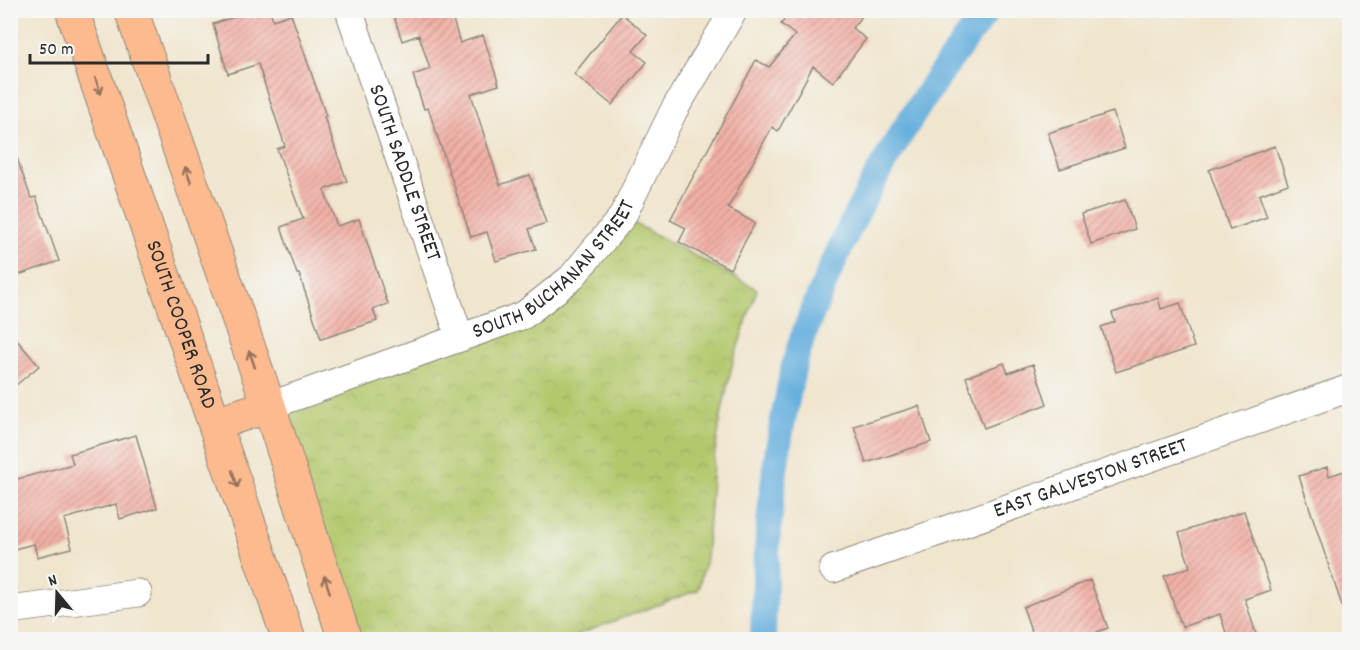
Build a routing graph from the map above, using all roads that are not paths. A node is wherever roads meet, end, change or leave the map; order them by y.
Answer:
1 (72, 10) edge
2 (131, 10) edge
3 (349, 10) edge
4 (734, 10) edge
5 (460, 338) junction
6 (1350, 388) edge
7 (269, 406) junction
8 (216, 423) junction
9 (833, 569) dead end
10 (138, 593) dead end
11 (10, 610) edge
12 (289, 639) edge
13 (345, 639) edge

1 -> 8 main road, SOUTH COOPER ROAD
7 -> 2 main road
3 - 5 street, SOUTH SADDLE STREET
4 - 5 street, SOUTH BUCHANAN STREET
5 - 7 street, SOUTH BUCHANAN STREET
6 - 9 street, EAST GALVESTON STREET
7 - 8 main road
13 -> 7 main road
8 -> 12 main road, SOUTH COOPER ROAD
10 - 11 street

